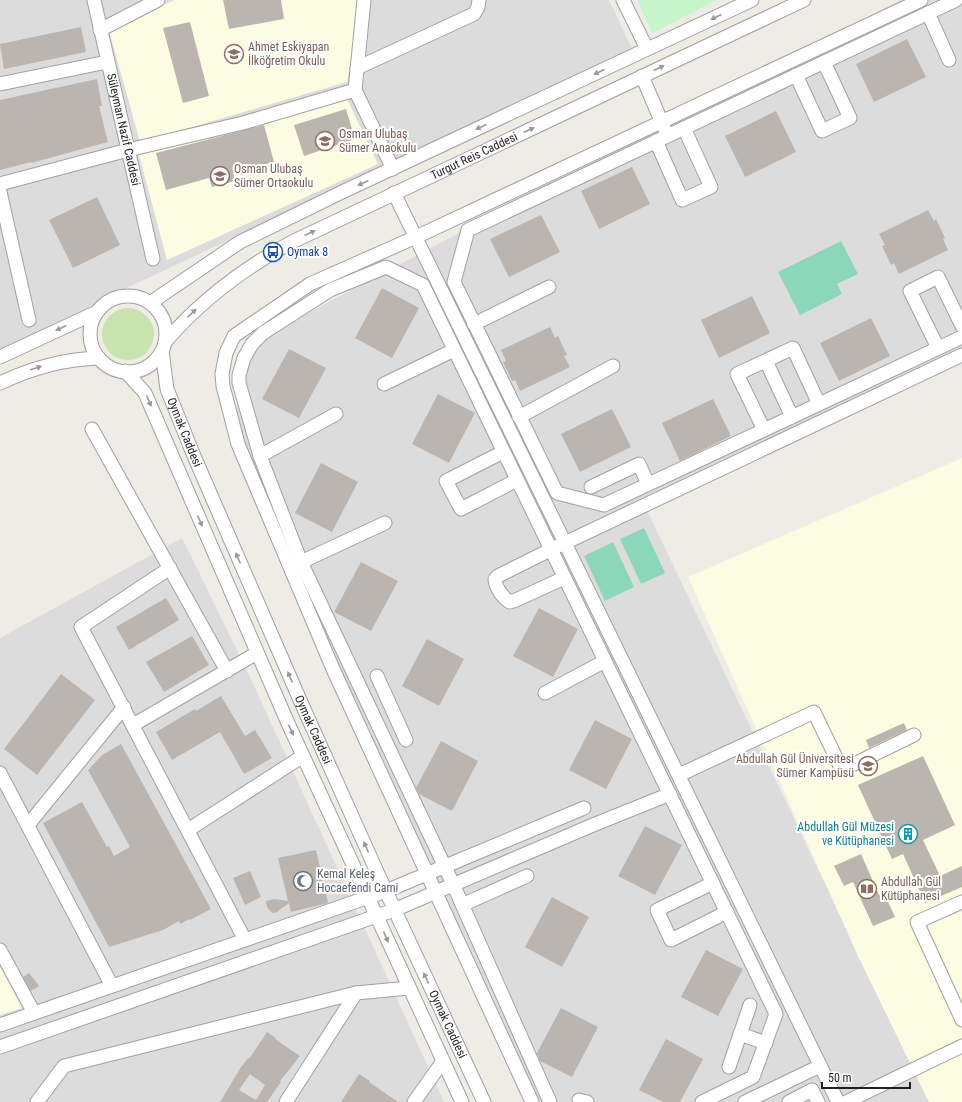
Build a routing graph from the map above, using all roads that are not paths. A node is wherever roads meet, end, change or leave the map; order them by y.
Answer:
1 (94, 0) edge
2 (158, 0) edge
3 (364, 0) edge
4 (479, 0) edge
5 (623, 0) edge
6 (752, 0) edge
7 (804, 0) edge
8 (921, 0) edge
9 (956, 0) edge
10 (928, 13) junction
11 (100, 30) junction
12 (647, 49) junction
13 (949, 60) dead end
14 (107, 62) junction
15 (824, 62) junction
16 (357, 68) junction
17 (796, 75) junction
18 (642, 76) junction
19 (0, 84) edge
20 (355, 90) junction
21 (662, 121) junction
22 (684, 128) junction
23 (668, 136) junction
24 (656, 141) junction
25 (128, 150) junction
26 (393, 169) junction
27 (0, 184) edge
28 (0, 192) edge
29 (394, 193) junction
30 (416, 237) junction
31 (6, 249) edge
32 (153, 259) dead end
33 (549, 287) dead end
34 (150, 303) junction
35 (97, 312) junction
36 (29, 320) dead end
37 (474, 324) junction
38 (962, 326) edge
39 (962, 338) edge
40 (164, 347) junction
41 (938, 348) junction
42 (454, 350) junction
43 (962, 356) edge
44 (0, 357) edge
45 (99, 358) junction
46 (766, 360) junction
47 (613, 366) dead end
48 (125, 371) junction
49 (0, 383) edge
50 (384, 384) dead end
51 (819, 404) junction
52 (336, 414) dead end
53 (519, 417) junction
54 (792, 417) junction
55 (92, 428) dead end
56 (764, 430) junction
57 (503, 452) junction
58 (260, 456) junction
59 (517, 480) junction
60 (648, 484) junction
61 (591, 487) dead end
62 (385, 523) dead end
63 (566, 544) junction
64 (550, 550) junction
65 (301, 562) junction
66 (170, 568) junction
67 (564, 578) junction
68 (257, 653) junction
69 (605, 661) junction
70 (227, 671) junction
71 (377, 676) dead end
72 (545, 693) dead end
73 (124, 707) junction
74 (392, 709) junction
75 (374, 717) junction
76 (133, 725) junction
77 (914, 735) dead end
78 (406, 740) dead end
79 (303, 756) junction
80 (679, 775) junction
81 (2, 781) edge
82 (670, 794) junction
83 (584, 808) dead end
84 (553, 821) junction
85 (28, 825) junction
86 (188, 830) junction
87 (560, 839) junction
88 (445, 867) junction
89 (427, 875) junction
90 (527, 876) dead end
91 (713, 883) junction
92 (453, 884) junction
93 (386, 891) junction
94 (435, 892) junction
95 (368, 897) junction
96 (962, 902) edge
97 (462, 905) junction
98 (394, 910) junction
99 (727, 912) junction
100 (377, 916) junction
101 (245, 940) junction
102 (0, 950) edge
103 (112, 986) junction
104 (409, 988) junction
105 (356, 993) junction
106 (750, 1005) dead end
107 (34, 1013) junction
108 (962, 1020) edge
109 (0, 1025) edge
110 (740, 1034) junction
111 (766, 1043) junction
112 (962, 1046) edge
113 (0, 1047) edge
114 (443, 1061) junction
115 (820, 1066) junction
116 (729, 1067) dead end
117 (37, 1102) edge
118 (286, 1102) edge
119 (414, 1102) edge
120 (462, 1102) edge
121 (484, 1102) edge
122 (532, 1102) edge
123 (550, 1102) edge
124 (702, 1102) edge
125 (745, 1102) edge
126 (789, 1102) edge
127 (818, 1102) edge
128 (838, 1102) edge
129 (846, 1102) edge

1 - 11 street, Süleyman Nazif Caddesi
2 - 11 street
3 - 16 street
4 - 16 street
5 - 12 street
6 -> 12 street, Turgut Reis Caddesi
18 -> 7 street, Turgut Reis Caddesi
8 - 21 street
9 - 10 street
10 - 13 street
10 - 15 street
11 - 14 street, Süleyman Nazif Caddesi
12 -> 26 street, Turgut Reis Caddesi
14 - 19 street
14 - 25 street, Süleyman Nazif Caddesi
15 - 17 street
15 - 17 street
16 - 20 street
17 - 22 street
18 - 21 street
29 -> 18 street, Turgut Reis Caddesi
20 - 25 street
20 - 26 street
21 - 23 street
21 - 30 street
22 - 23 street
22 - 24 street
23 - 24 street
24 - 37 street
25 - 27 street
25 - 32 street, Süleyman Nazif Caddesi
26 -> 34 street, Turgut Reis Caddesi
28 - 31 street
29 - 30 street
40 -> 29 street, Turgut Reis Caddesi
30 - 63 street
30 - 89 street
31 - 36 street
33 - 37 street
34 - 35 street
34 - 40 street
35 -> 44 street
35 - 45 street
37 - 53 street
38 - 41 street
39 - 41 street
40 - 48 street
93 -> 40 street, Oymak Caddesi
41 - 51 street
42 - 50 street
42 - 57 street
42 - 58 street
43 - 63 street
45 - 48 street
49 -> 45 street
46 - 51 street
46 - 54 street
46 - 56 street
47 - 53 street
48 -> 68 street, Oymak Caddesi
51 - 54 street
52 - 58 street
53 - 60 street
54 - 56 street
55 - 66 street
56 - 60 street
57 - 59 street
57 - 59 street
58 - 65 street
59 - 64 street
60 - 61 street
62 - 65 street
63 - 64 street
63 - 80 street
64 - 67 street
64 - 67 street
65 - 75 street
66 - 70 street
66 - 73 street
67 - 69 street
68 - 70 street
68 -> 79 street, Oymak Caddesi
69 - 72 street
69 - 82 street
70 - 76 street
71 - 74 street
73 - 76 street
73 - 85 street
74 - 75 street
74 - 78 street
75 - 88 street
76 - 86 street
77 - 80 street
79 - 86 street
79 - 95 street, Oymak Caddesi
80 - 115 street
81 - 85 street
82 - 87 street
82 - 91 street
83 - 84 street
84 - 87 street
84 - 88 street
85 - 103 street
86 - 101 street
87 - 92 street
88 - 89 street
88 - 92 street
89 - 93 street
89 - 94 street
90 - 97 street
91 - 99 street
91 - 99 street
92 - 94 street
92 - 97 street
93 - 95 street
93 - 98 street, Oymak Caddesi
94 - 98 street
94 - 122 street
95 - 100 street, Oymak Caddesi
95 - 101 street
96 - 108 street
97 - 123 street
98 - 100 street
121 -> 98 street, Oymak Caddesi
99 - 111 street
100 -> 104 street, Oymak Caddesi
100 - 113 street
101 - 103 street
102 - 107 street
103 - 107 street
104 - 105 street
104 - 114 street, Oymak Caddesi
105 - 117 street
105 - 118 street
106 - 110 street
107 - 109 street
110 - 111 street
110 - 116 street
111 - 124 street
112 - 129 street
114 - 119 street
114 - 120 street, Oymak Caddesi
115 - 125 street
115 - 128 street
126 - 127 street

